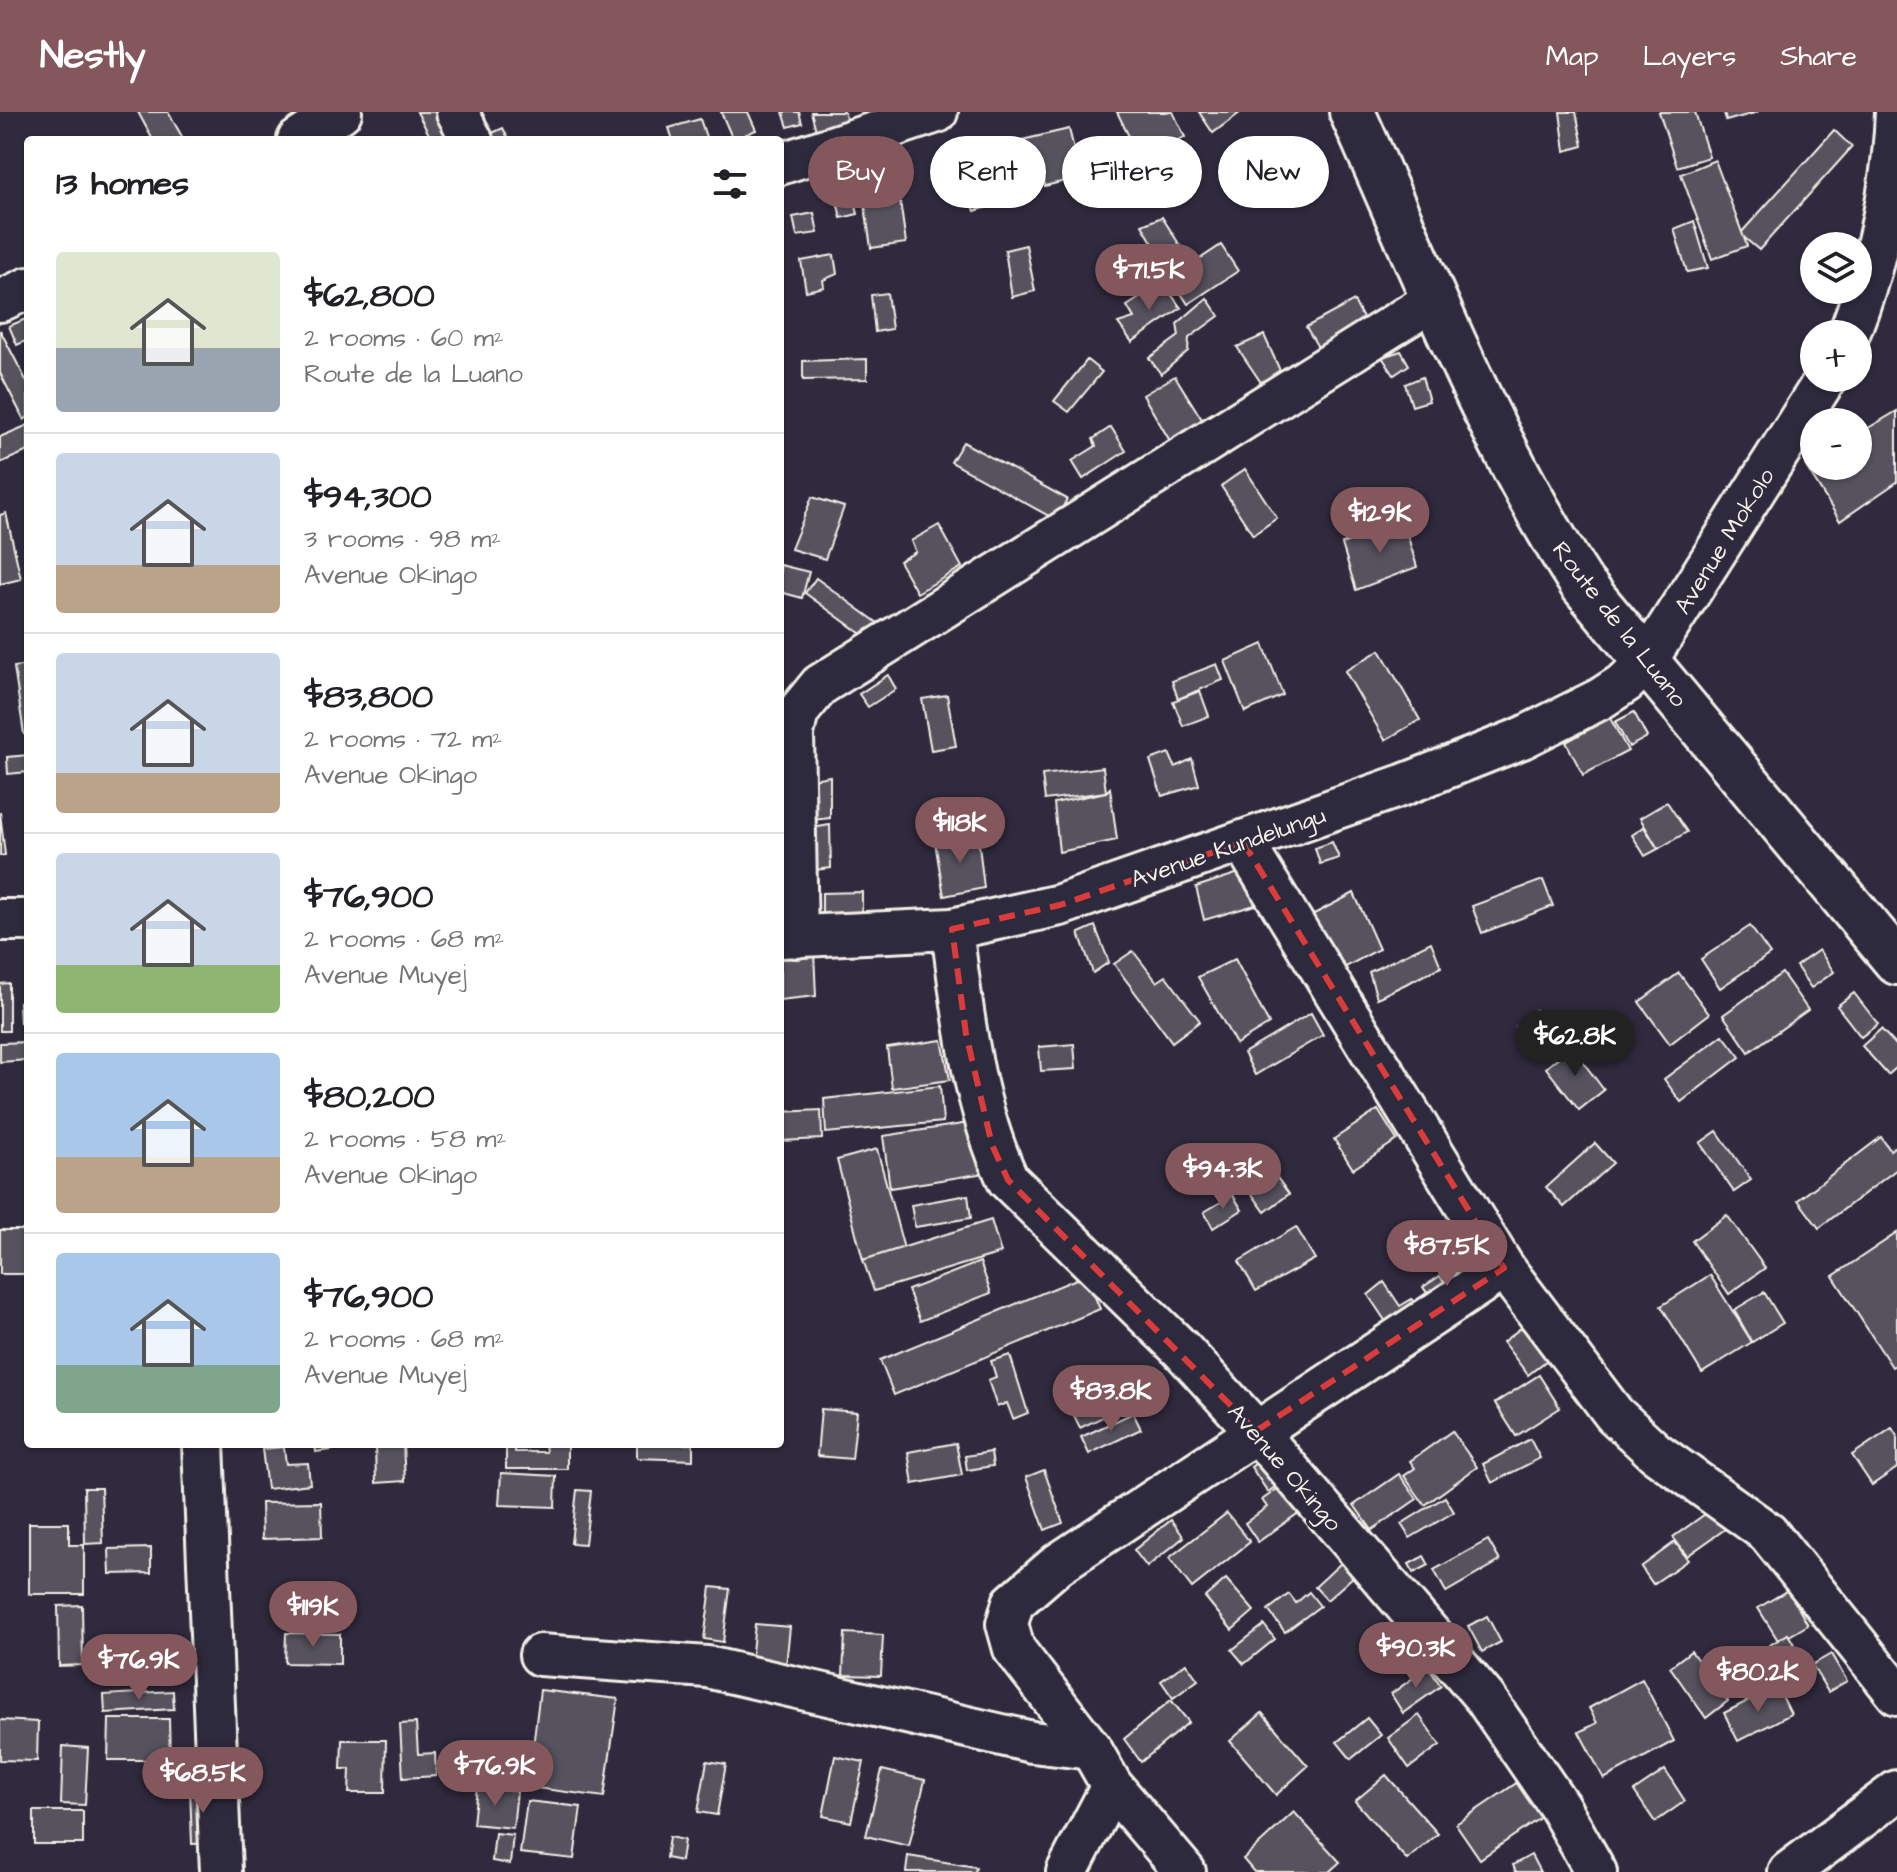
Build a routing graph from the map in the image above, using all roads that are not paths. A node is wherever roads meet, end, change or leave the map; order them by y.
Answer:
1 (341, 112) edge
2 (457, 112) edge
3 (937, 112) edge
4 (1352, 112) edge
5 (1896, 112) edge
6 (304, 136) edge
7 (470, 136) edge
8 (784, 163) edge
9 (24, 290) edge
10 (1435, 299) junction
11 (0, 301) edge
12 (1854, 320) edge
13 (1817, 392) edge
14 (1646, 662) junction
15 (1243, 842) junction
16 (0, 920) edge
17 (24, 920) edge
18 (952, 929) junction
19 (789, 937) edge
20 (1897, 962) edge
21 (1504, 1268) junction
22 (1256, 1431) junction
23 (203, 1448) edge
24 (540, 1655) dead end
25 (1897, 1694) edge
26 (1091, 1749) junction
27 (1112, 1786) junction
28 (1897, 1791) edge
29 (221, 1872) edge
30 (1067, 1872) edge
31 (1185, 1872) edge
32 (1596, 1872) edge
33 (1789, 1872) edge

1 - 6 street
2 - 7 street
3 - 8 street
4 - 10 street, Route de la Luano
5 - 12 street
9 - 11 street
10 - 14 street, Route de la Luano
10 - 19 street
13 - 14 street, Avenue Mokolo
14 - 15 street, Avenue Kundelungu
14 - 20 street, Route de la Luano
15 - 18 street, Avenue Kundelungu
15 - 21 street
16 - 17 street
18 - 19 street, Avenue Kundelungu
18 - 22 street, Avenue Okingo
21 - 22 street
21 - 25 street
22 - 26 street
22 - 32 street, Avenue Okingo
23 - 29 street
24 - 26 street
26 - 27 street
27 - 30 street
27 - 31 street
28 - 33 street

